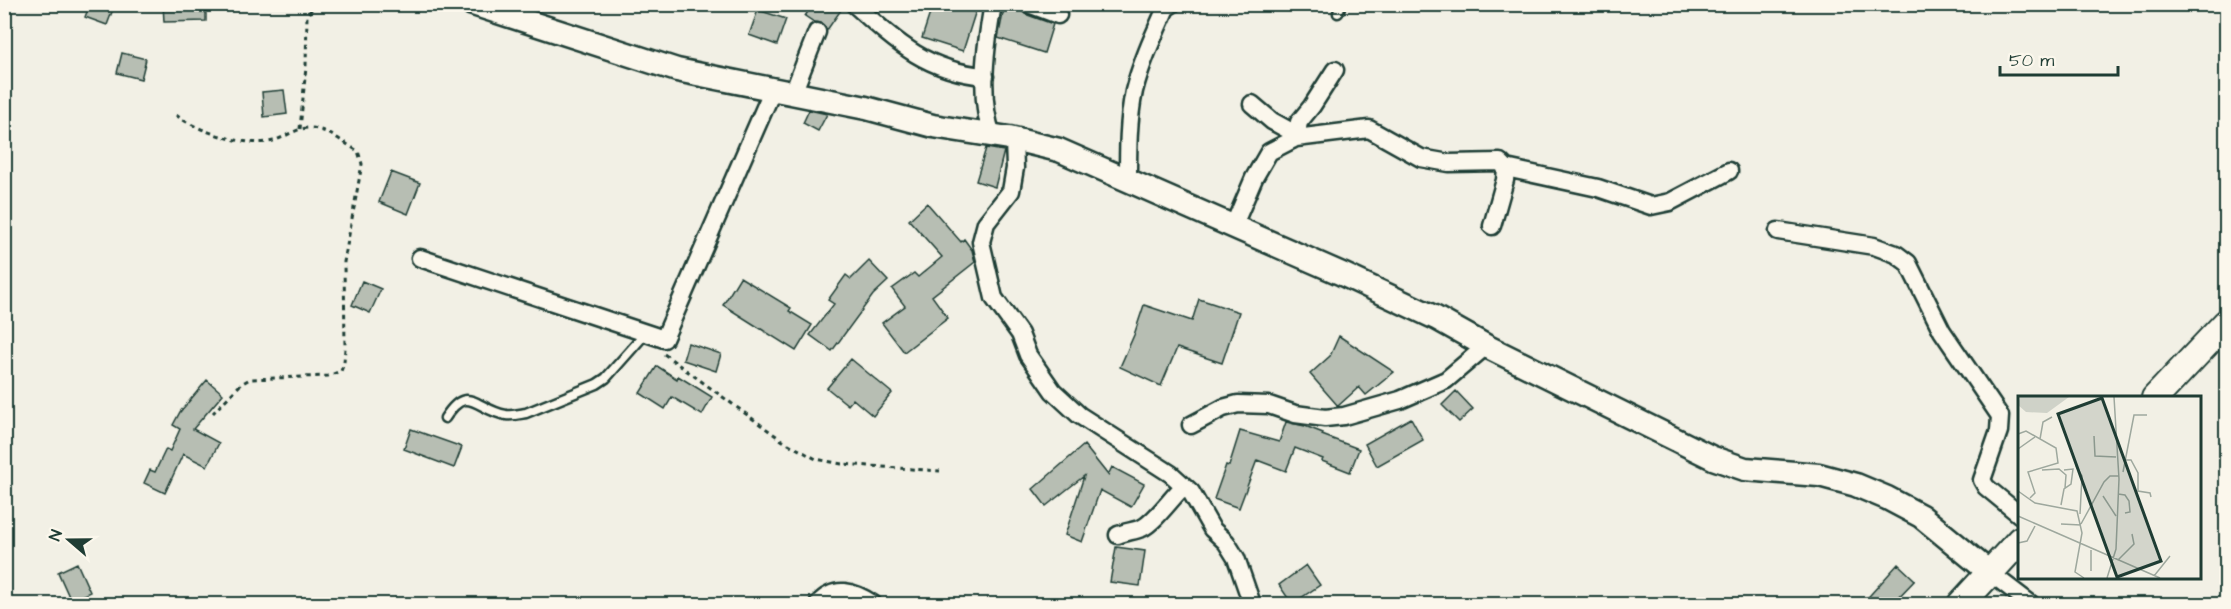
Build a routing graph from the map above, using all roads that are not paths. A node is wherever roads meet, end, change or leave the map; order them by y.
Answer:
1 (473, 4) edge
2 (854, 4) edge
3 (993, 4) edge
4 (1029, 4) edge
5 (1172, 4) edge
6 (1058, 15) dead end
7 (817, 33) dead end
8 (1335, 70) dead end
9 (985, 76) junction
10 (783, 91) junction
11 (1252, 104) dead end
12 (1003, 137) junction
13 (1294, 139) junction
14 (1506, 168) junction
15 (1729, 171) dead end
16 (1128, 180) junction
17 (1492, 226) dead end
18 (1233, 227) junction
19 (1778, 231) dead end
20 (420, 258) dead end
21 (2226, 323) edge
22 (645, 334) junction
23 (1486, 346) junction
24 (2157, 396) edge
25 (445, 418) dead end
26 (1191, 425) dead end
27 (1184, 486) junction
28 (2018, 514) edge
29 (1118, 535) dead end
30 (2018, 541) edge
31 (1989, 572) junction
32 (818, 604) edge
33 (873, 604) edge
34 (1252, 604) edge
35 (1960, 604) edge
36 (2031, 604) edge

1 - 10 street
2 - 9 street
3 - 9 street
4 - 6 street
5 - 16 street
7 - 10 street
8 - 13 street
9 - 12 street
10 - 12 street
10 - 22 street
11 - 13 street
12 - 16 street
12 - 27 street
13 - 14 street
13 - 18 street
14 - 15 street
14 - 17 street
16 - 18 street
18 - 23 street
19 - 28 street
20 - 22 street
21 - 24 main road
22 - 25 lane
23 - 26 street
23 - 31 street
27 - 29 street
27 - 34 street
30 - 31 main road
31 - 35 main road
31 - 36 street
32 - 33 street

